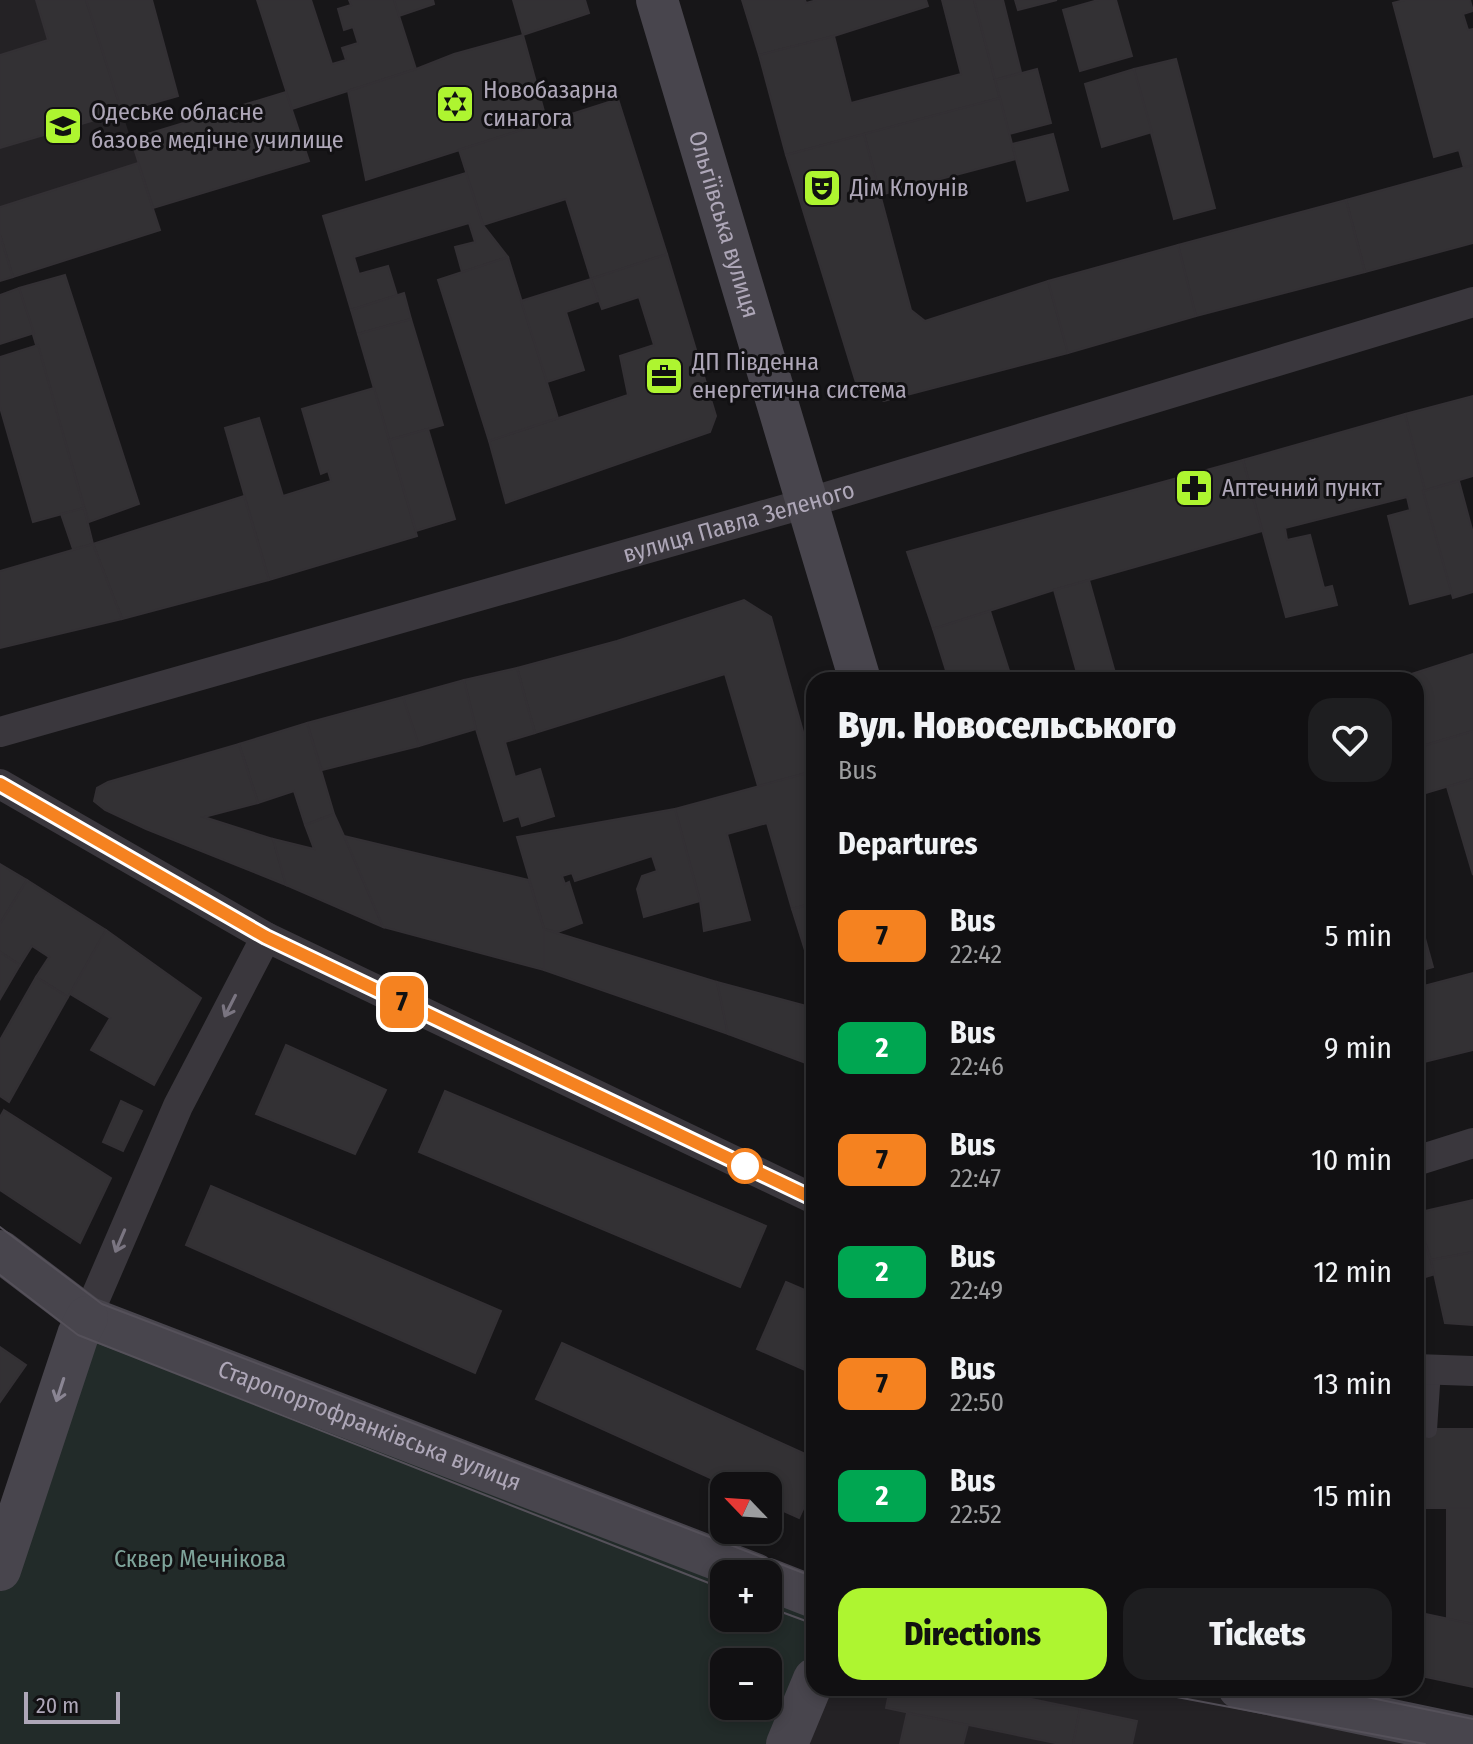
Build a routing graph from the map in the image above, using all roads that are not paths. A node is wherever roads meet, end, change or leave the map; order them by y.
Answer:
1 (657, 0) edge
2 (1473, 302) edge
3 (807, 503) junction
4 (858, 672) edge
5 (0, 732) edge
6 (0, 784) edge
7 (266, 937) junction
8 (1473, 1143) edge
9 (1424, 1158) edge
10 (806, 1195) edge
11 (0, 1251) edge
12 (87, 1317) junction
13 (1424, 1370) edge
14 (1473, 1371) edge
15 (1429, 1430) dead end
16 (719, 1560) edge
17 (0, 1570) edge
18 (782, 1584) edge
19 (806, 1594) edge
20 (807, 1696) edge
21 (1287, 1696) edge
22 (1473, 1737) edge
23 (787, 1744) edge

1 - 3 main road, Ольгіївська вулиця
2 - 3 street, вулиця Павла Зеленого
3 - 4 main road, Ольгіївська вулиця
3 - 5 street, вулиця Павла Зеленого
6 - 7 street
7 - 10 street
7 -> 12 street
8 - 9 street
11 - 12 main road, Старопортофранківська вулиця
12 - 16 main road, Старопортофранківська вулиця
12 -> 17 main road
13 - 14 street
13 - 15 lane
18 - 19 main road
20 - 23 main road
21 - 22 main road

